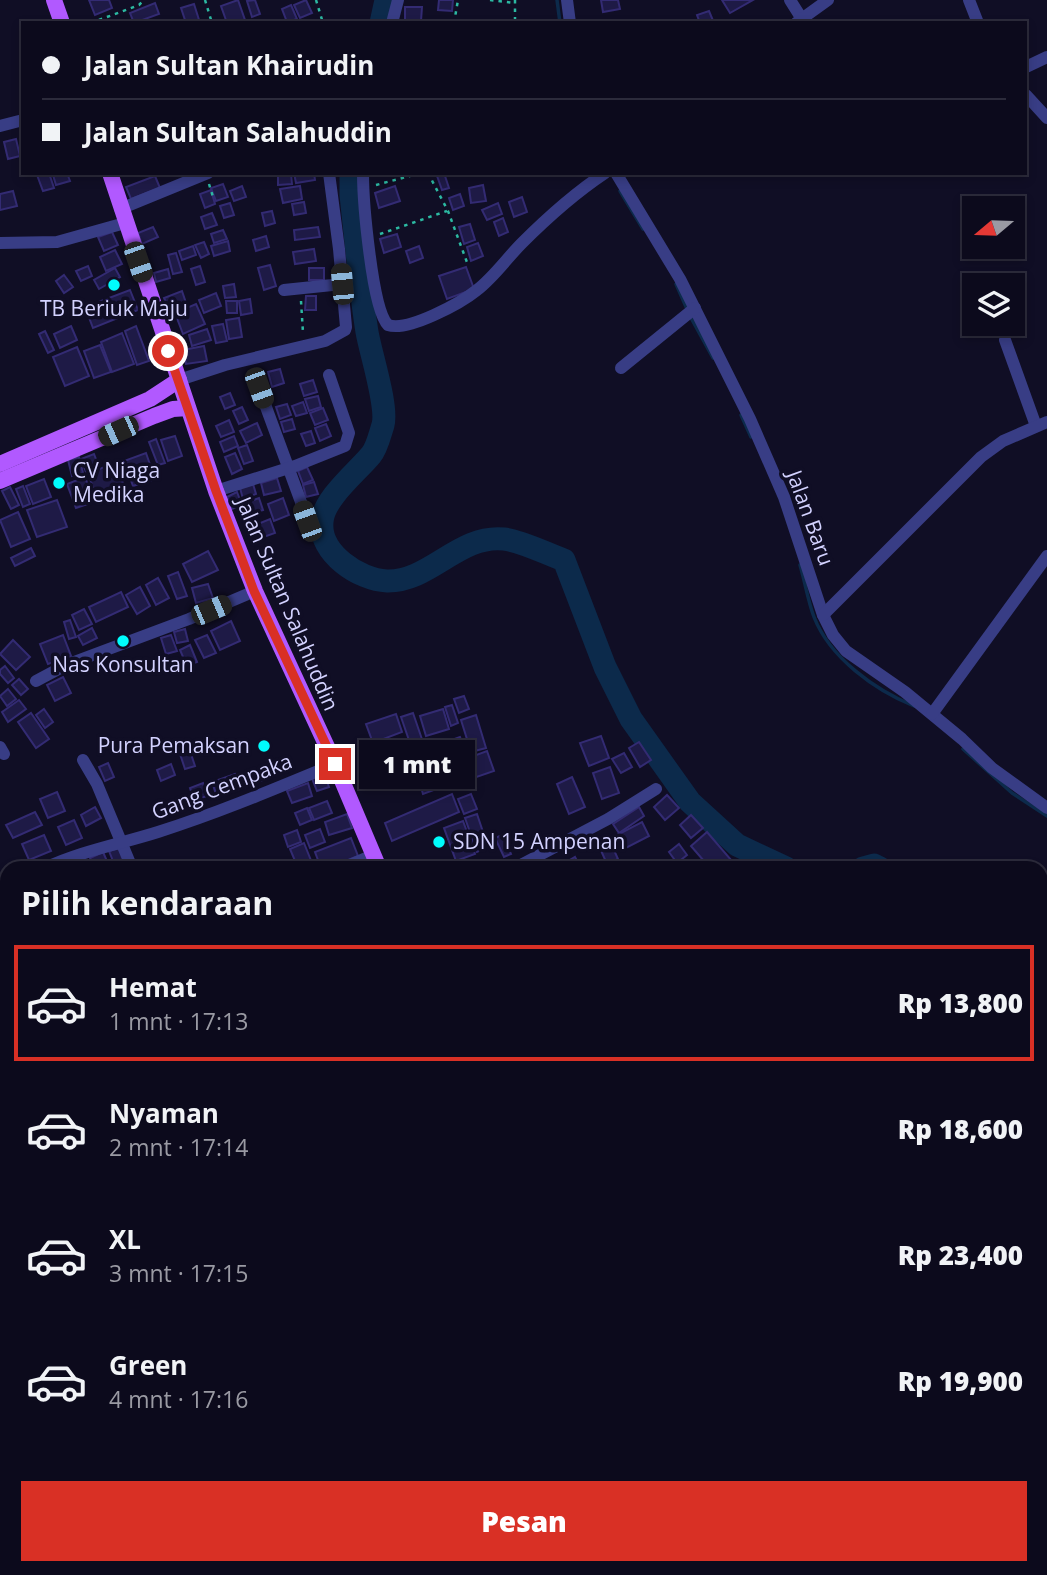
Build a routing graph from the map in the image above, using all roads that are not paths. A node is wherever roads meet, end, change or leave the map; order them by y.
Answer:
1 (54, 0) edge
2 (398, 0) edge
3 (567, 0) edge
4 (790, 0) edge
5 (828, 0) edge
6 (969, 0) edge
7 (61, 21) edge
8 (393, 21) edge
9 (570, 21) edge
10 (799, 21) edge
11 (977, 21) edge
12 (1047, 57) edge
13 (1027, 67) edge
14 (1027, 96) edge
15 (1047, 118) edge
16 (21, 121) edge
17 (0, 126) edge
18 (111, 175) edge
19 (204, 175) edge
20 (329, 175) edge
21 (363, 175) edge
22 (602, 175) edge
23 (617, 175) edge
24 (122, 216) junction
25 (0, 243) edge
26 (342, 284) junction
27 (284, 290) dead end
28 (690, 312) junction
29 (1005, 340) dead end
30 (621, 368) dead end
31 (329, 375) dead end
32 (259, 388) dead end
33 (183, 393) junction
34 (1041, 424) edge
35 (0, 464) edge
36 (288, 468) junction
37 (0, 481) edge
38 (216, 491) junction
39 (307, 521) dead end
40 (1047, 556) edge
41 (254, 591) junction
42 (823, 615) junction
43 (36, 681) dead end
44 (932, 714) junction
45 (83, 760) dead end
46 (335, 764) junction
47 (656, 789) dead end
48 (1047, 808) edge
49 (122, 843) junction
50 (60, 861) edge
51 (129, 861) edge
52 (376, 861) edge
53 (528, 861) edge

1 - 7 main road
2 - 8 street
3 - 9 street
4 - 10 street
5 - 10 street
6 - 11 street
12 - 13 street
14 - 15 street
16 - 17 street
18 - 24 main road, Jalan Sultan Salahuddin
19 - 24 street
20 - 26 street
21 - 22 street
23 - 28 street, Jalan Baru
24 - 25 street
24 - 33 main road, Jalan Sultan Salahuddin
26 - 27 street
26 - 33 street
28 - 30 street
28 - 42 street, Jalan Baru
29 - 34 street
31 - 36 street
32 - 36 street
33 - 35 main road
33 - 37 main road
33 - 38 main road, Jalan Sultan Salahuddin
34 - 42 street
36 - 38 street
36 - 39 street
38 - 41 main road, Jalan Sultan Salahuddin
40 - 44 street
41 - 43 street
41 - 46 main road, Jalan Sultan Salahuddin
42 - 44 street, Jalan Baru
44 - 48 street, Jalan Baru
45 - 49 street
46 - 49 street, Gang Cempaka
46 - 52 main road, Jalan Sultan Salahuddin
47 - 53 street
49 - 50 street, Gang Cempaka
49 - 51 street

